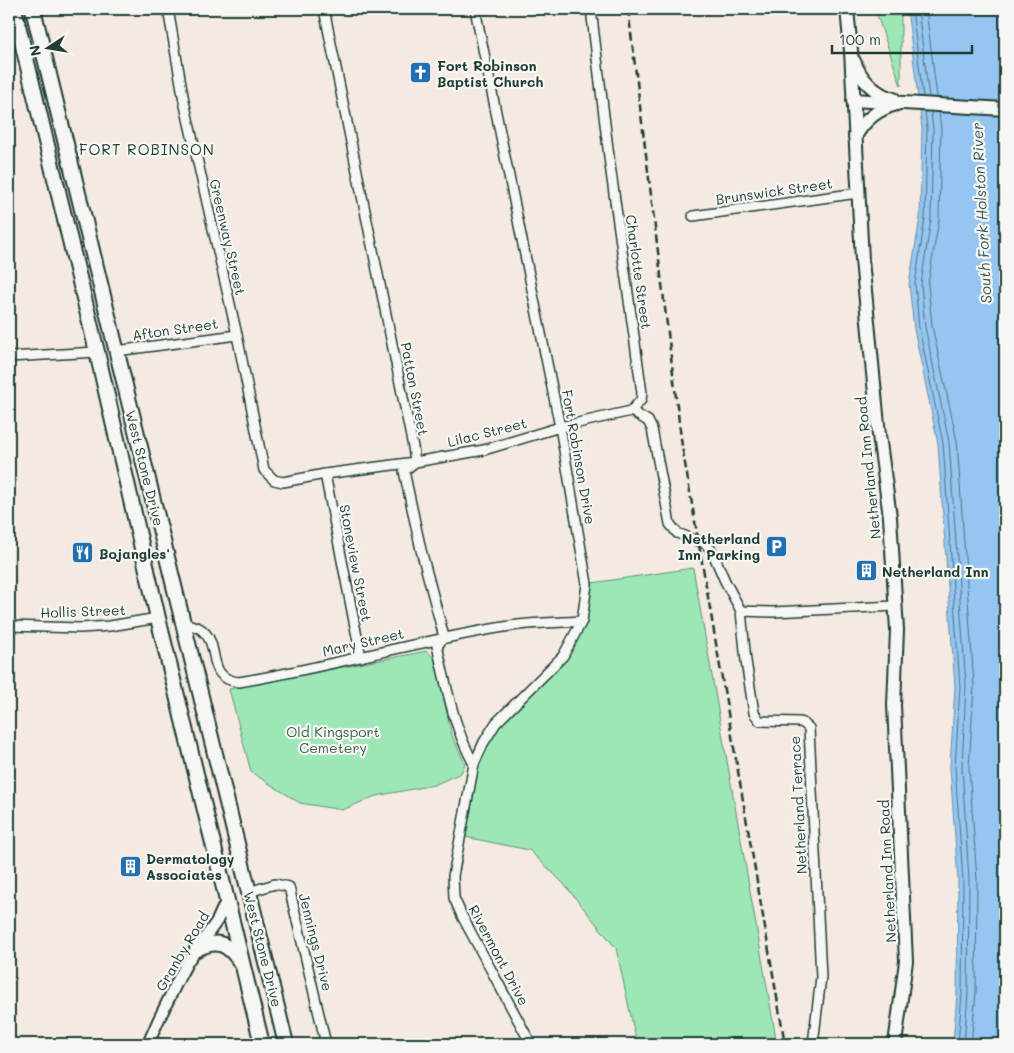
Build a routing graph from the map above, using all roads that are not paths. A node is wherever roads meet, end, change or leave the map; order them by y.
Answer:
1 (14, 9) edge
2 (33, 9) edge
3 (168, 9) edge
4 (324, 9) edge
5 (475, 9) edge
6 (591, 9) edge
7 (847, 9) edge
8 (851, 51) junction
9 (854, 100) junction
10 (890, 102) junction
11 (1005, 109) edge
12 (855, 138) junction
13 (858, 193) junction
14 (693, 216) dead end
15 (236, 335) junction
16 (116, 351) junction
17 (97, 352) junction
18 (9, 357) edge
19 (631, 411) junction
20 (560, 427) junction
21 (139, 443) junction
22 (415, 462) junction
23 (122, 465) junction
24 (264, 470) joint
25 (325, 474) junction
26 (895, 606) junction
27 (741, 611) junction
28 (158, 618) junction
29 (582, 621) junction
30 (183, 623) junction
31 (9, 626) edge
32 (444, 638) junction
33 (361, 657) junction
34 (474, 764) junction
35 (453, 876) joint
36 (249, 892) junction
37 (227, 899) junction
38 (197, 950) junction
39 (244, 969) junction
40 (148, 1044) edge
41 (262, 1044) edge
42 (286, 1044) edge
43 (326, 1044) edge
44 (531, 1044) edge
45 (813, 1044) edge
46 (895, 1044) edge

1 - 17 highway, West Stone Drive
2 - 16 highway, West Stone Drive
3 - 15 street, Greenway Street
4 - 22 street, Patton Street
5 - 20 street, Fort Robinson Drive
6 - 19 street, Charlotte Street
7 - 8 main road, Netherland Inn Road
8 - 9 main road, Netherland Inn Road
8 - 10 main road
9 - 10 main road
9 - 12 main road, Netherland Inn Road
10 - 11 main road
10 - 12 main road
12 - 13 main road, Netherland Inn Road
13 - 14 street, Brunswick Street
13 - 26 main road, Netherland Inn Road
15 - 16 street, Afton Street
15 - 24 street, Greenway Street
16 - 17 highway
16 - 21 highway, West Stone Drive
17 - 18 street
17 - 23 highway, West Stone Drive
19 - 20 street, Lilac Street
19 - 27 street
20 - 22 street, Lilac Street
20 - 29 street, Fort Robinson Drive
21 - 23 highway
21 - 30 highway, West Stone Drive
22 - 25 street, Lilac Street
22 - 32 street
23 - 28 highway, West Stone Drive
24 - 25 street, Lilac Street
25 - 33 street, Stoneview Street
26 - 27 street
26 - 46 main road, Netherland Inn Road
27 - 45 street, Netherland Terrace
28 - 30 highway
28 - 31 street, Hollis Street
28 - 37 highway, West Stone Drive
29 - 32 street, Mary Street
29 - 34 street, Fort Robinson Drive
30 - 33 street, Mary Street
30 - 36 highway, West Stone Drive
32 - 33 street, Mary Street
32 - 34 street
34 - 35 street, Fort Robinson Drive
35 - 44 street, Rivermont Drive
36 - 37 highway
36 - 42 highway, West Stone Drive
36 - 43 street, Jennings Drive
37 - 38 street, Granby Road
37 - 39 highway, West Stone Drive
38 - 39 highway
38 - 40 street, Granby Road
39 - 41 highway, West Stone Drive

